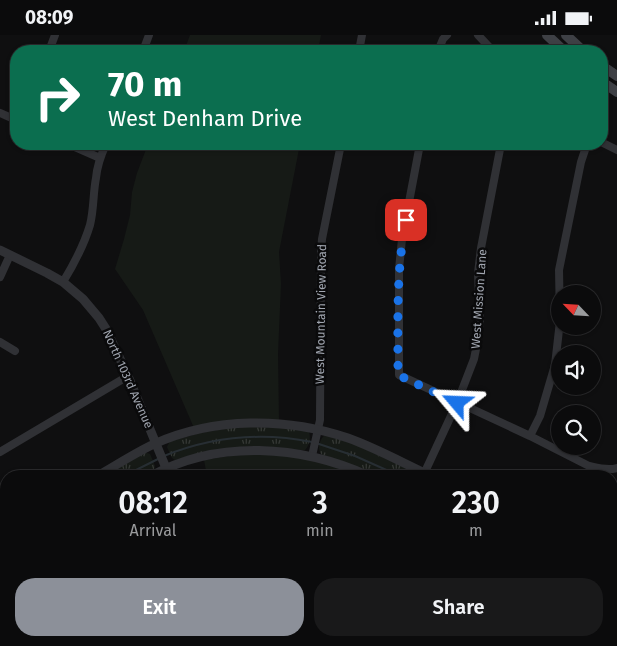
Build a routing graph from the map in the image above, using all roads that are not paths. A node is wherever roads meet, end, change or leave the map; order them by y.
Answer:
1 (478, 35) edge
2 (547, 35) edge
3 (487, 45) edge
4 (556, 45) edge
5 (81, 150) edge
6 (104, 150) edge
7 (340, 150) edge
8 (419, 150) edge
9 (500, 150) edge
10 (585, 150) edge
11 (100, 159) junction
12 (0, 250) edge
13 (10, 255) junction
14 (0, 277) edge
15 (64, 282) junction
16 (0, 342) edge
17 (559, 345) edge
18 (15, 351) dead end
19 (128, 376) junction
20 (551, 385) edge
21 (457, 403) junction
22 (319, 429) junction
23 (530, 436) junction
24 (156, 443) junction
25 (0, 452) edge
26 (312, 456) junction
27 (615, 469) edge
28 (108, 470) edge
29 (167, 470) edge
30 (173, 470) edge
31 (354, 470) edge
32 (416, 470) edge
33 (428, 470) edge

1 - 3 street
2 - 4 main road
5 - 11 street
6 - 11 street
7 - 22 street, West Mountain View Road
8 - 21 street
9 - 21 street, West Mission Lane
10 - 17 street
11 - 15 street
12 - 13 street, North 103rd Avenue
13 - 14 street
13 - 15 street, North 103rd Avenue
15 - 19 street, North 103rd Avenue
16 - 18 street
19 - 24 street, North 103rd Avenue
19 - 25 street
20 - 23 street
21 - 23 street
21 - 33 street, West Mission Lane
22 - 24 street, North 103rd Avenue
22 - 26 street, West Mountain View Road
22 - 32 street, North 103rd Avenue
23 - 27 street
24 - 28 street
24 - 29 street, North 103rd Avenue
26 - 30 street
26 - 31 street

